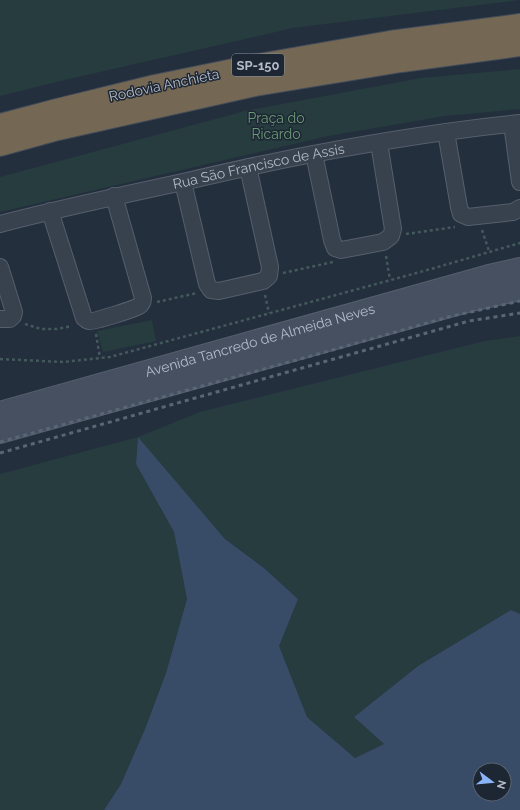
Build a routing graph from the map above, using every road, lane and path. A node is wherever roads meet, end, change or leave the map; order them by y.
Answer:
1 (520, 25) edge
2 (520, 45) edge
3 (516, 123) edge
4 (0, 125) edge
5 (446, 132) junction
6 (379, 143) junction
7 (0, 145) edge
8 (314, 154) junction
9 (248, 167) junction
10 (183, 182) junction
11 (520, 182) edge
12 (114, 196) junction
13 (520, 208) edge
14 (50, 211) junction
15 (461, 214) junction
16 (484, 215) junction
17 (0, 224) edge
18 (387, 239) junction
19 (520, 242) edge
20 (341, 250) junction
21 (489, 251) junction
22 (0, 267) edge
23 (520, 269) edge
24 (269, 276) junction
25 (390, 280) junction
26 (520, 289) edge
27 (211, 290) junction
28 (139, 306) junction
29 (5, 319) edge
30 (91, 321) junction
31 (100, 358) junction
32 (0, 359) edge
33 (0, 413) edge
34 (0, 432) edge

1 - 4 highway, Rodovia Anchieta / SP-150
2 - 7 highway, Rodovia Anchieta / SP-150
3 - 5 street, Rua São Francisco de Assis
3 - 11 street
5 - 6 street, Rua São Francisco de Assis
5 - 15 street
6 - 8 street, Rua São Francisco de Assis
6 - 18 street
8 - 9 street, Rua São Francisco de Assis
8 - 20 street
9 - 10 street, Rua São Francisco de Assis
9 - 24 street
10 - 12 street, Rua São Francisco de Assis
10 - 27 street
12 - 14 street, Rua São Francisco de Assis
12 - 28 street
13 - 16 street
14 - 17 street, Rua São Francisco de Assis
14 - 30 street
15 - 16 street
15 - 18 path
16 - 21 path
18 - 20 street
18 - 25 path
19 - 21 path
20 - 24 path
21 - 25 path
22 - 29 street
23 - 33 main road, Avenida Tancredo de Almeida Neves
24 - 27 street
25 - 31 path
26 - 34 main road, Avenida Tancredo de Almeida Neves
27 - 28 path
28 - 30 street
29 - 30 path
30 - 31 path
31 - 32 path

